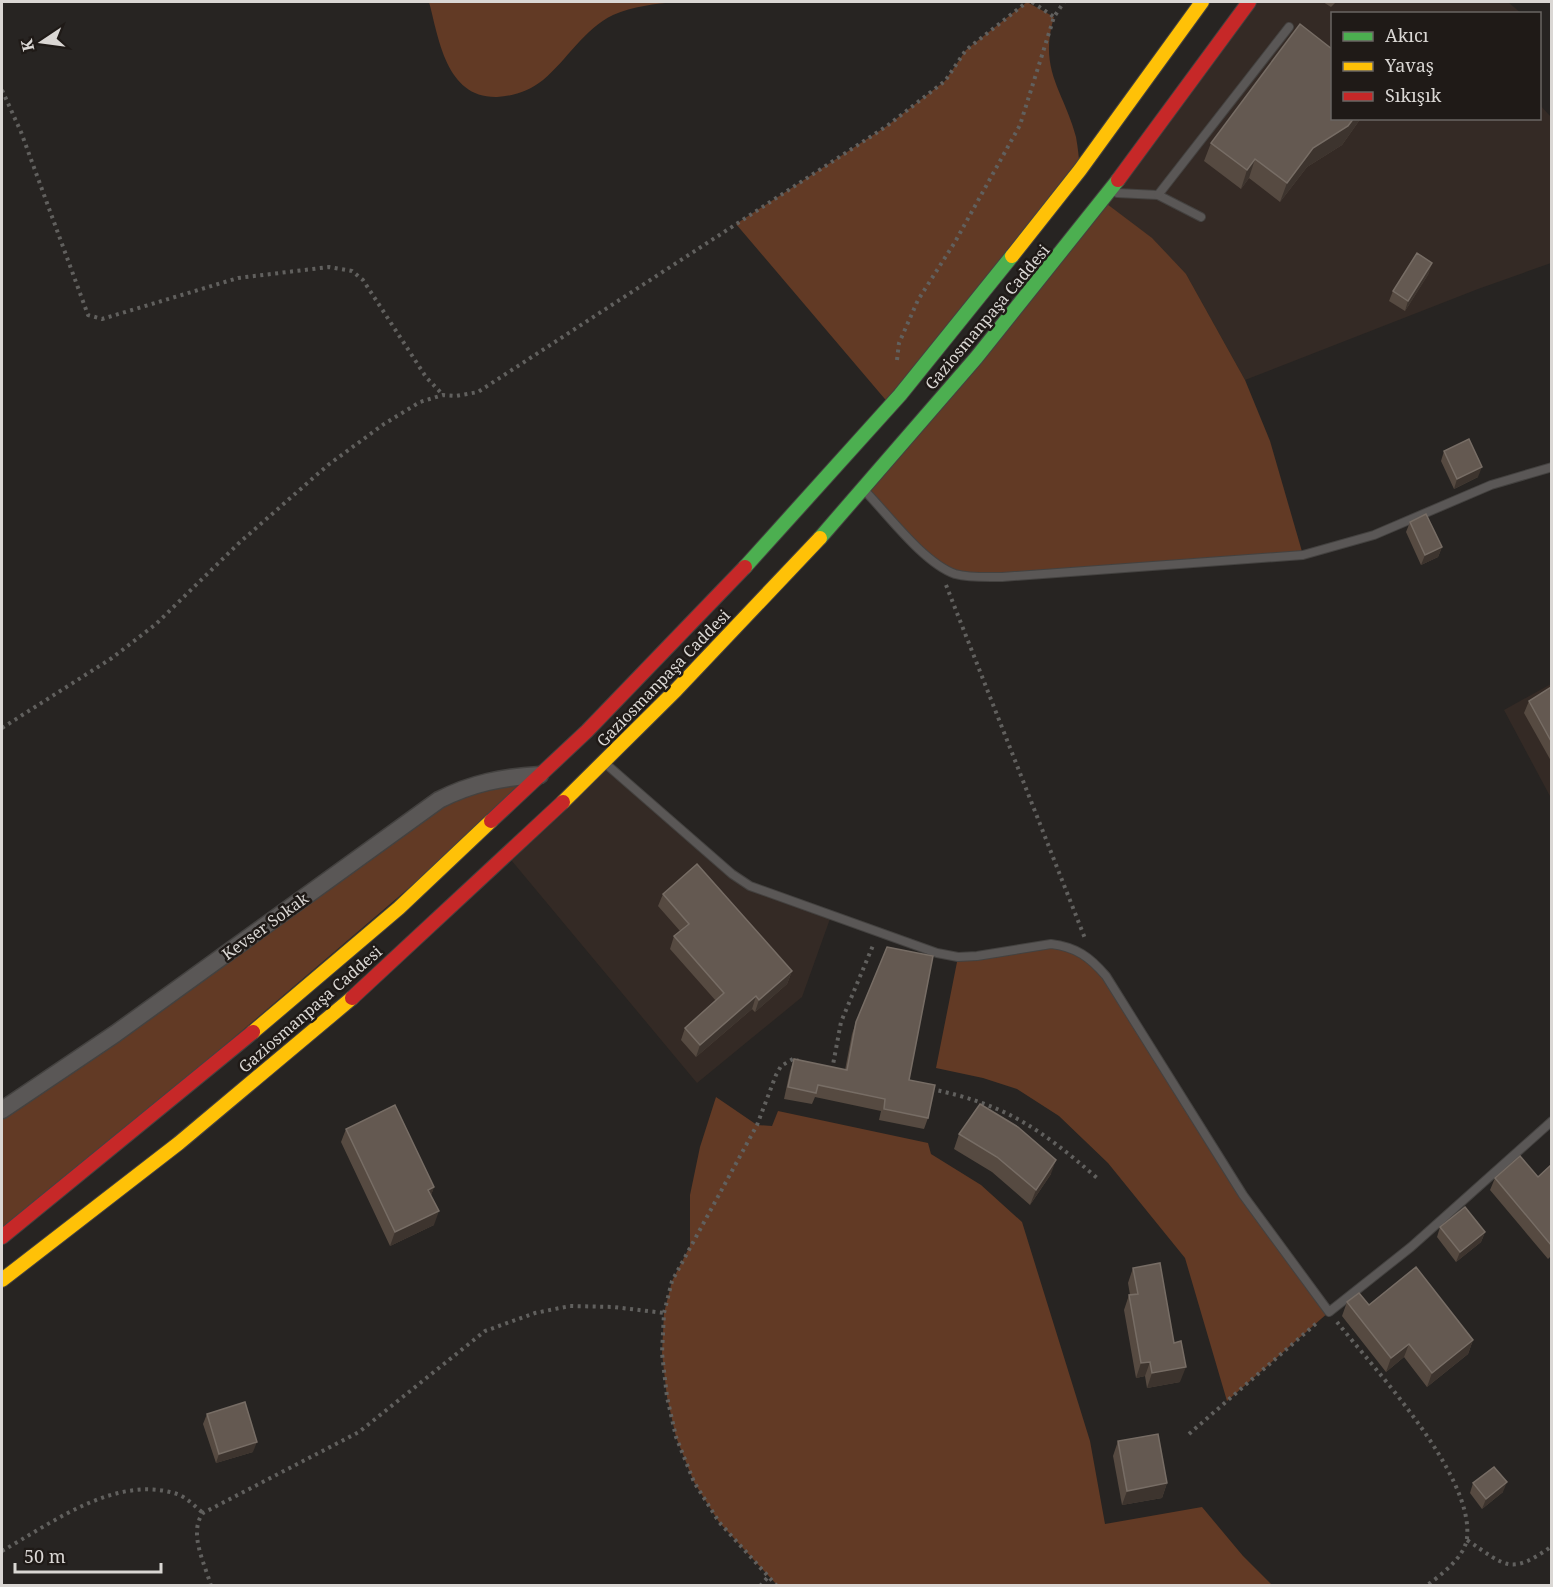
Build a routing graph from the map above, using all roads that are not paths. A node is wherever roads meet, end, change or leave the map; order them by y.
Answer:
1 (1202, 2) edge
2 (1249, 2) edge
3 (1289, 27) dead end
4 (1110, 193) junction
5 (1158, 195) junction
6 (1202, 217) dead end
7 (1551, 467) edge
8 (863, 489) junction
9 (604, 763) junction
10 (541, 775) junction
11 (2, 1110) edge
12 (1551, 1121) edge
13 (2, 1236) edge
14 (2, 1280) edge

1 - 10 highway, Gaziosmanpaşa Caddesi
2 - 4 highway, Gaziosmanpaşa Caddesi
3 - 5 lane
4 - 5 lane
4 - 8 highway, Gaziosmanpaşa Caddesi
5 - 6 lane
7 - 8 lane
8 - 9 highway, Gaziosmanpaşa Caddesi
9 - 12 lane
9 - 14 highway, Gaziosmanpaşa Caddesi
10 - 11 street, Kevser Sokak
10 - 13 highway, Gaziosmanpaşa Caddesi

